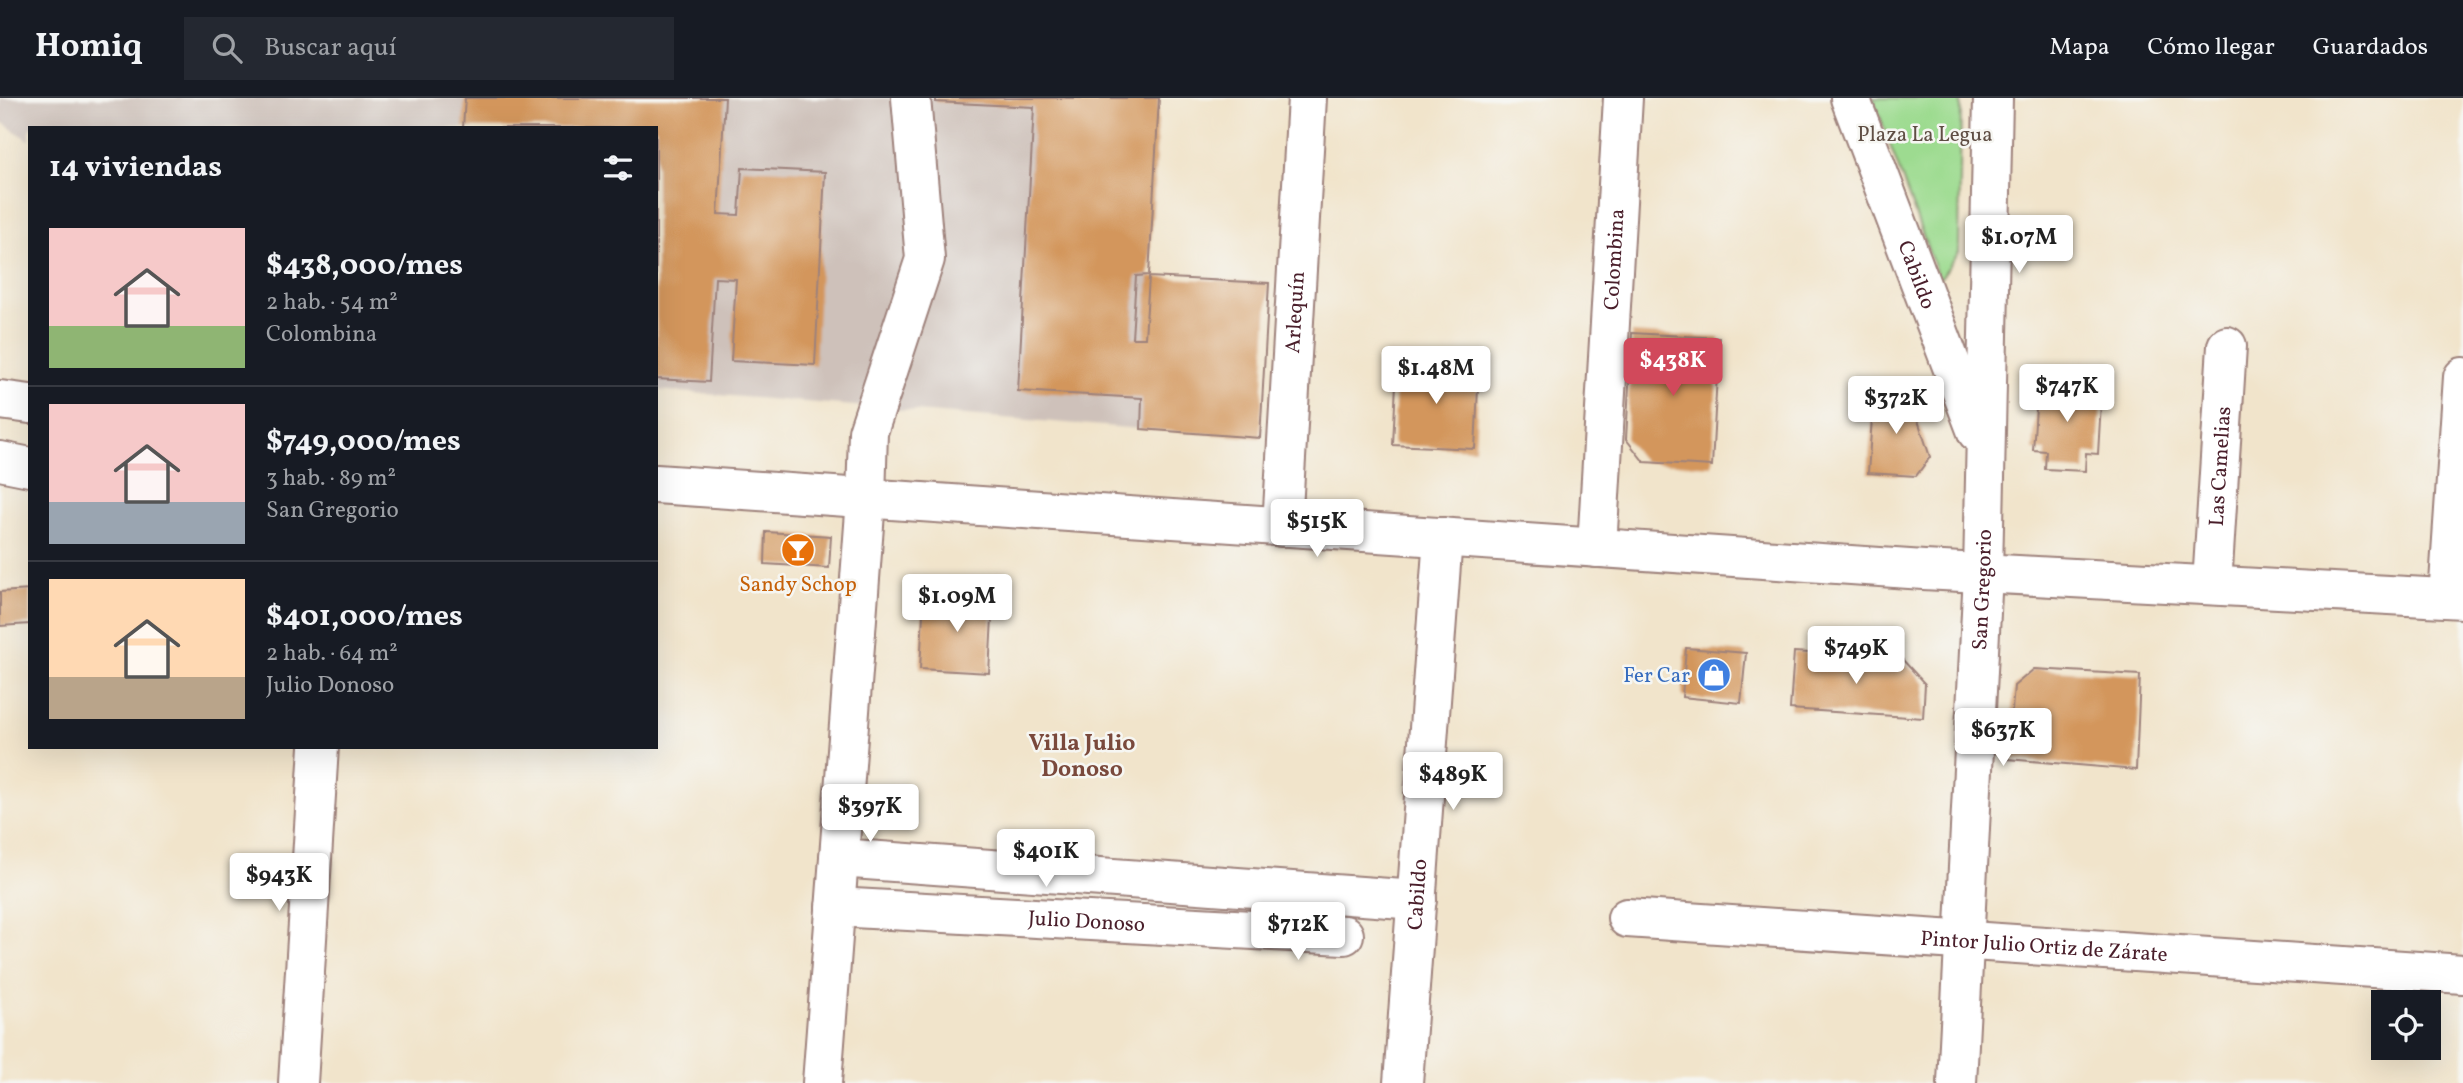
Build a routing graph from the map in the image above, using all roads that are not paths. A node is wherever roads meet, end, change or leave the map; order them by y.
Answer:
1 (911, 98) edge
2 (1307, 98) edge
3 (1623, 98) edge
4 (1850, 98) edge
5 (1993, 98) edge
6 (2227, 346) dead end
7 (2463, 377) edge
8 (0, 400) edge
9 (28, 404) edge
10 (1984, 450) junction
11 (0, 461) edge
12 (28, 467) edge
13 (658, 484) edge
14 (866, 499) junction
15 (1282, 527) junction
16 (1443, 537) junction
17 (1597, 548) junction
18 (1983, 573) junction
19 (2212, 585) junction
20 (2456, 599) edge
21 (319, 749) edge
22 (839, 858) junction
23 (1257, 886) junction
24 (1417, 900) junction
25 (835, 906) junction
26 (1627, 918) dead end
27 (1254, 930) junction
28 (1344, 935) dead end
29 (1965, 940) junction
30 (2463, 974) edge
31 (298, 1083) edge
32 (822, 1083) edge
33 (1403, 1083) edge
34 (1957, 1083) edge

1 - 14 street
2 - 15 street, Arlequín
3 - 17 street, Colombina
4 - 10 street, Cabildo
5 - 10 street, San Gregorio
6 - 19 street, Las Camelias
7 - 20 street
8 - 9 street
10 - 18 street, San Gregorio
11 - 12 street
13 - 14 street
14 - 15 street
14 - 22 street
15 - 16 street
16 - 17 street
16 - 24 street, Cabildo
17 - 18 street
18 - 19 street
18 - 29 street, San Gregorio
19 - 20 street
21 - 31 street
22 - 23 street
22 - 25 street
23 - 24 street
23 - 27 street
24 - 33 street, Cabildo
25 - 27 street, Julio Donoso
25 - 32 street
26 - 29 street, Pintor Julio Ortiz de Zárate
27 - 28 street, Julio Donoso
29 - 30 street, Pintor Julio Ortiz de Zárate
29 - 34 street, San Gregorio

